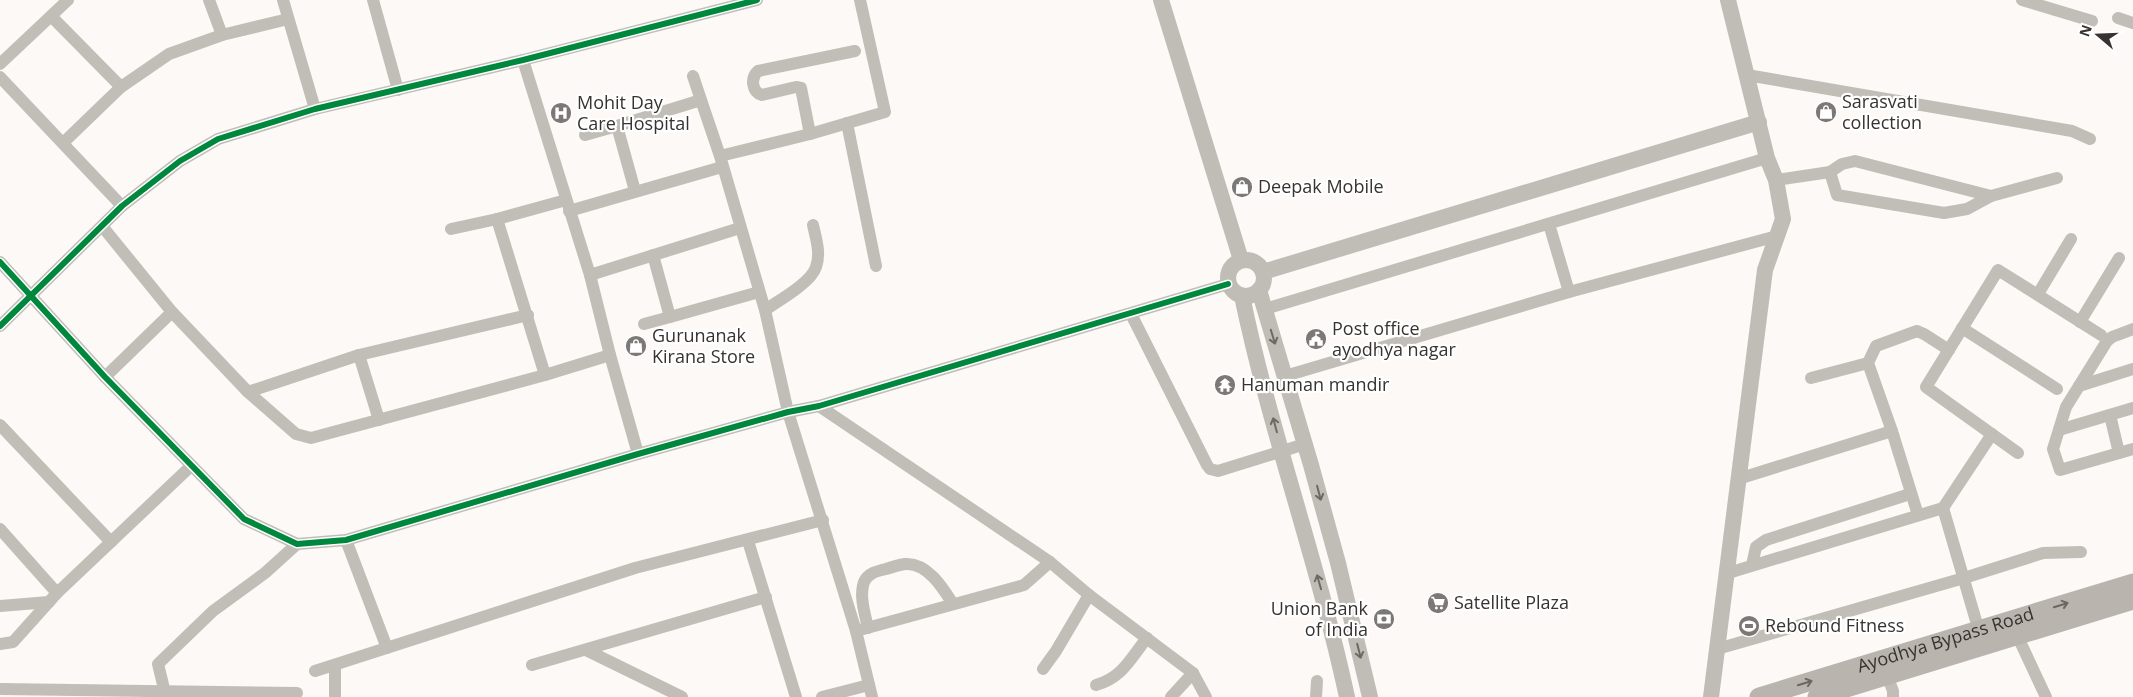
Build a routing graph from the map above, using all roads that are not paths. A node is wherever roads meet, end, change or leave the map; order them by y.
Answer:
1 (68, 0) edge
2 (209, 0) edge
3 (283, 0) edge
4 (373, 0) edge
5 (758, 0) edge
6 (860, 0) edge
7 (1161, 0) edge
8 (2022, 0) edge
9 (1731, 1) edge
10 (51, 16) junction
11 (2118, 18) dead end
12 (288, 19) junction
13 (2092, 21) dead end
14 (2133, 23) edge
15 (222, 36) junction
16 (855, 52) dead end
17 (523, 60) junction
18 (0, 64) edge
19 (1747, 75) junction
20 (693, 76) dead end
21 (0, 77) edge
22 (121, 87) junction
23 (398, 90) junction
24 (701, 100) junction
25 (315, 109) junction
26 (1759, 122) junction
27 (847, 123) junction
28 (617, 126) junction
29 (810, 134) junction
30 (585, 135) dead end
31 (2090, 139) dead end
32 (63, 143) junction
33 (1767, 158) junction
34 (721, 162) junction
35 (1830, 172) junction
36 (2057, 178) dead end
37 (1776, 180) junction
38 (635, 191) junction
39 (1991, 196) junction
40 (122, 206) junction
41 (567, 206) junction
42 (498, 219) junction
43 (1550, 224) junction
44 (813, 225) dead end
45 (102, 226) junction
46 (740, 228) junction
47 (450, 229) dead end
48 (1777, 236) junction
49 (2072, 239) dead end
50 (653, 254) junction
51 (2119, 258) dead end
52 (1240, 260) junction
53 (0, 262) edge
54 (876, 266) dead end
55 (1263, 272) junction
56 (590, 275) junction
57 (1228, 284) junction
58 (1259, 290) junction
59 (759, 292) junction
60 (1569, 292) junction
61 (2038, 294) junction
62 (32, 296) junction
63 (1242, 296) junction
64 (1265, 309) junction
65 (765, 310) junction
66 (172, 312) junction
67 (1131, 314) junction
68 (528, 315) junction
69 (670, 317) junction
70 (2080, 322) junction
71 (644, 324) dead end
72 (0, 326) edge
73 (1962, 328) junction
74 (2133, 329) edge
75 (2101, 335) dead end
76 (1948, 350) junction
77 (359, 355) junction
78 (610, 355) junction
79 (1868, 363) junction
80 (2133, 369) edge
81 (545, 376) junction
82 (1285, 376) junction
83 (105, 377) junction
84 (1811, 378) dead end
85 (2079, 386) junction
86 (2057, 389) dead end
87 (248, 392) junction
88 (819, 406) junction
89 (2133, 408) edge
90 (788, 412) junction
91 (2110, 415) junction
92 (379, 420) junction
93 (0, 425) edge
94 (2059, 430) junction
95 (1892, 431) junction
96 (1992, 434) junction
97 (1305, 444) junction
98 (2133, 449) edge
99 (1282, 450) junction
100 (2018, 453) dead end
101 (2119, 453) junction
102 (638, 454) junction
103 (190, 466) junction
104 (1738, 479) junction
105 (1910, 494) junction
106 (1943, 508) junction
107 (1918, 515) junction
108 (823, 520) junction
109 (0, 529) edge
110 (346, 540) junction
111 (748, 541) junction
112 (111, 542) junction
113 (297, 544) junction
114 (2081, 552) dead end
115 (1050, 562) junction
116 (1752, 565) junction
117 (1725, 574) junction
118 (1964, 578) junction
119 (2133, 583) edge
120 (1089, 595) junction
121 (53, 597) junction
122 (766, 597) junction
123 (2133, 600) edge
124 (953, 604) junction
125 (0, 606) edge
126 (862, 629) junction
127 (1978, 631) junction
128 (2017, 635) junction
129 (1147, 638) junction
130 (0, 644) edge
131 (387, 648) junction
132 (586, 650) junction
133 (1717, 650) junction
134 (334, 665) junction
135 (532, 665) dead end
136 (1043, 669) dead end
137 (315, 671) dead end
138 (1193, 673) junction
139 (1887, 675) junction
140 (1317, 681) dead end
141 (1096, 685) dead end
142 (0, 690) edge
143 (870, 691) edge
144 (297, 693) dead end
145 (166, 694) edge
146 (1828, 695) edge
147 (334, 697) edge
148 (682, 697) edge
149 (796, 697) edge
150 (822, 697) edge
151 (1171, 697) edge
152 (1206, 697) edge
153 (1316, 697) edge
154 (1347, 697) edge
155 (1370, 697) edge
156 (1711, 697) edge
157 (1759, 697) edge
158 (1892, 697) edge
159 (2046, 697) edge

1 - 10 street
2 - 15 street
3 - 12 street
4 - 23 street
5 - 17 street
6 - 27 street
7 - 52 street
8 - 13 street
9 - 19 street
10 - 18 street
10 - 22 street
11 - 14 street
12 - 15 street
12 - 25 street
15 - 22 street
16 - 29 street
17 - 23 street
17 - 41 street
19 - 26 street
19 - 31 street
20 - 24 street
21 - 32 street
22 - 32 street
23 - 25 street
24 - 28 street
24 - 34 street
25 - 40 street
26 - 33 street
26 - 55 street
27 - 29 street
27 - 54 street
28 - 30 street
28 - 38 street
29 - 34 street
32 - 40 street
33 - 37 street
33 - 43 street
34 - 38 street
34 - 46 street
35 - 37 street
35 - 39 street
35 - 39 street
36 - 39 street
37 - 48 street
38 - 41 street
40 - 45 street
41 - 42 street
41 - 56 street
42 - 47 street
42 - 68 street
43 - 60 street
43 - 64 street
44 - 65 street
45 - 62 street
45 - 66 street
46 - 50 street
46 - 59 street
48 - 60 street
48 - 104 street
49 - 61 street
50 - 56 street
50 - 69 street
51 - 70 street
52 - 55 street
52 - 57 street
53 - 62 street
55 - 58 street
56 - 78 street
57 - 63 street
57 - 67 street
58 - 63 street
58 - 64 street
59 - 65 street
59 - 69 street
60 - 82 street
61 - 70 street
61 - 73 street
62 - 72 street
62 - 83 street
99 -> 63 street
64 -> 82 street
65 - 90 street
66 - 83 street
66 - 87 street
67 - 88 street
67 - 99 street
68 - 77 street
68 - 81 street
69 - 71 street
70 - 75 street
73 - 76 street
73 - 86 street
74 - 85 street
76 - 79 street
76 - 96 street
77 - 87 street
77 - 92 street
78 - 81 street
78 - 102 street
79 - 84 street
79 - 95 street
80 - 85 street
81 - 92 street
82 - 97 street
83 - 103 street
85 - 94 street
87 - 92 street
88 - 90 street
88 - 115 street
89 - 91 street
90 - 102 street
90 - 108 street
91 - 94 street
91 - 101 street
93 - 112 street
94 - 101 street
95 - 104 street
95 - 105 street
96 - 100 street
96 - 106 street
97 - 99 street
97 -> 155 street
98 - 101 street
154 -> 99 street
102 - 110 street
103 - 112 street
103 - 113 street
104 - 117 street
105 - 107 street
105 - 116 street
106 - 107 street
106 - 118 street
107 - 116 street
108 - 111 street
108 - 126 street
109 - 121 street
110 - 113 street
110 - 131 street
111 - 122 street
111 - 131 street
112 - 121 street
113 - 145 street
114 - 118 street
115 - 120 street
115 - 124 street
116 - 117 street
117 - 133 street
118 - 127 street
118 - 133 street
127 -> 119 main road, Ayodhya Bypass Road
120 - 129 street
120 - 136 street
121 - 125 street
121 - 130 street
122 - 132 street
122 - 149 street
123 - 128 main road, Ayodhya Bypass Road
124 - 126 street
124 - 126 street
126 - 143 street
157 -> 127 main road, Ayodhya Bypass Road
128 - 139 main road, Ayodhya Bypass Road
128 - 159 street
129 - 138 street
129 - 141 street
131 - 134 street
132 - 135 street
132 - 148 street
133 - 156 street
134 - 137 street
134 - 147 street
138 - 151 street
138 - 152 street
139 - 146 main road, Ayodhya Bypass Road
139 - 158 street
140 - 153 street
142 - 145 street
143 - 150 street
144 - 145 street

